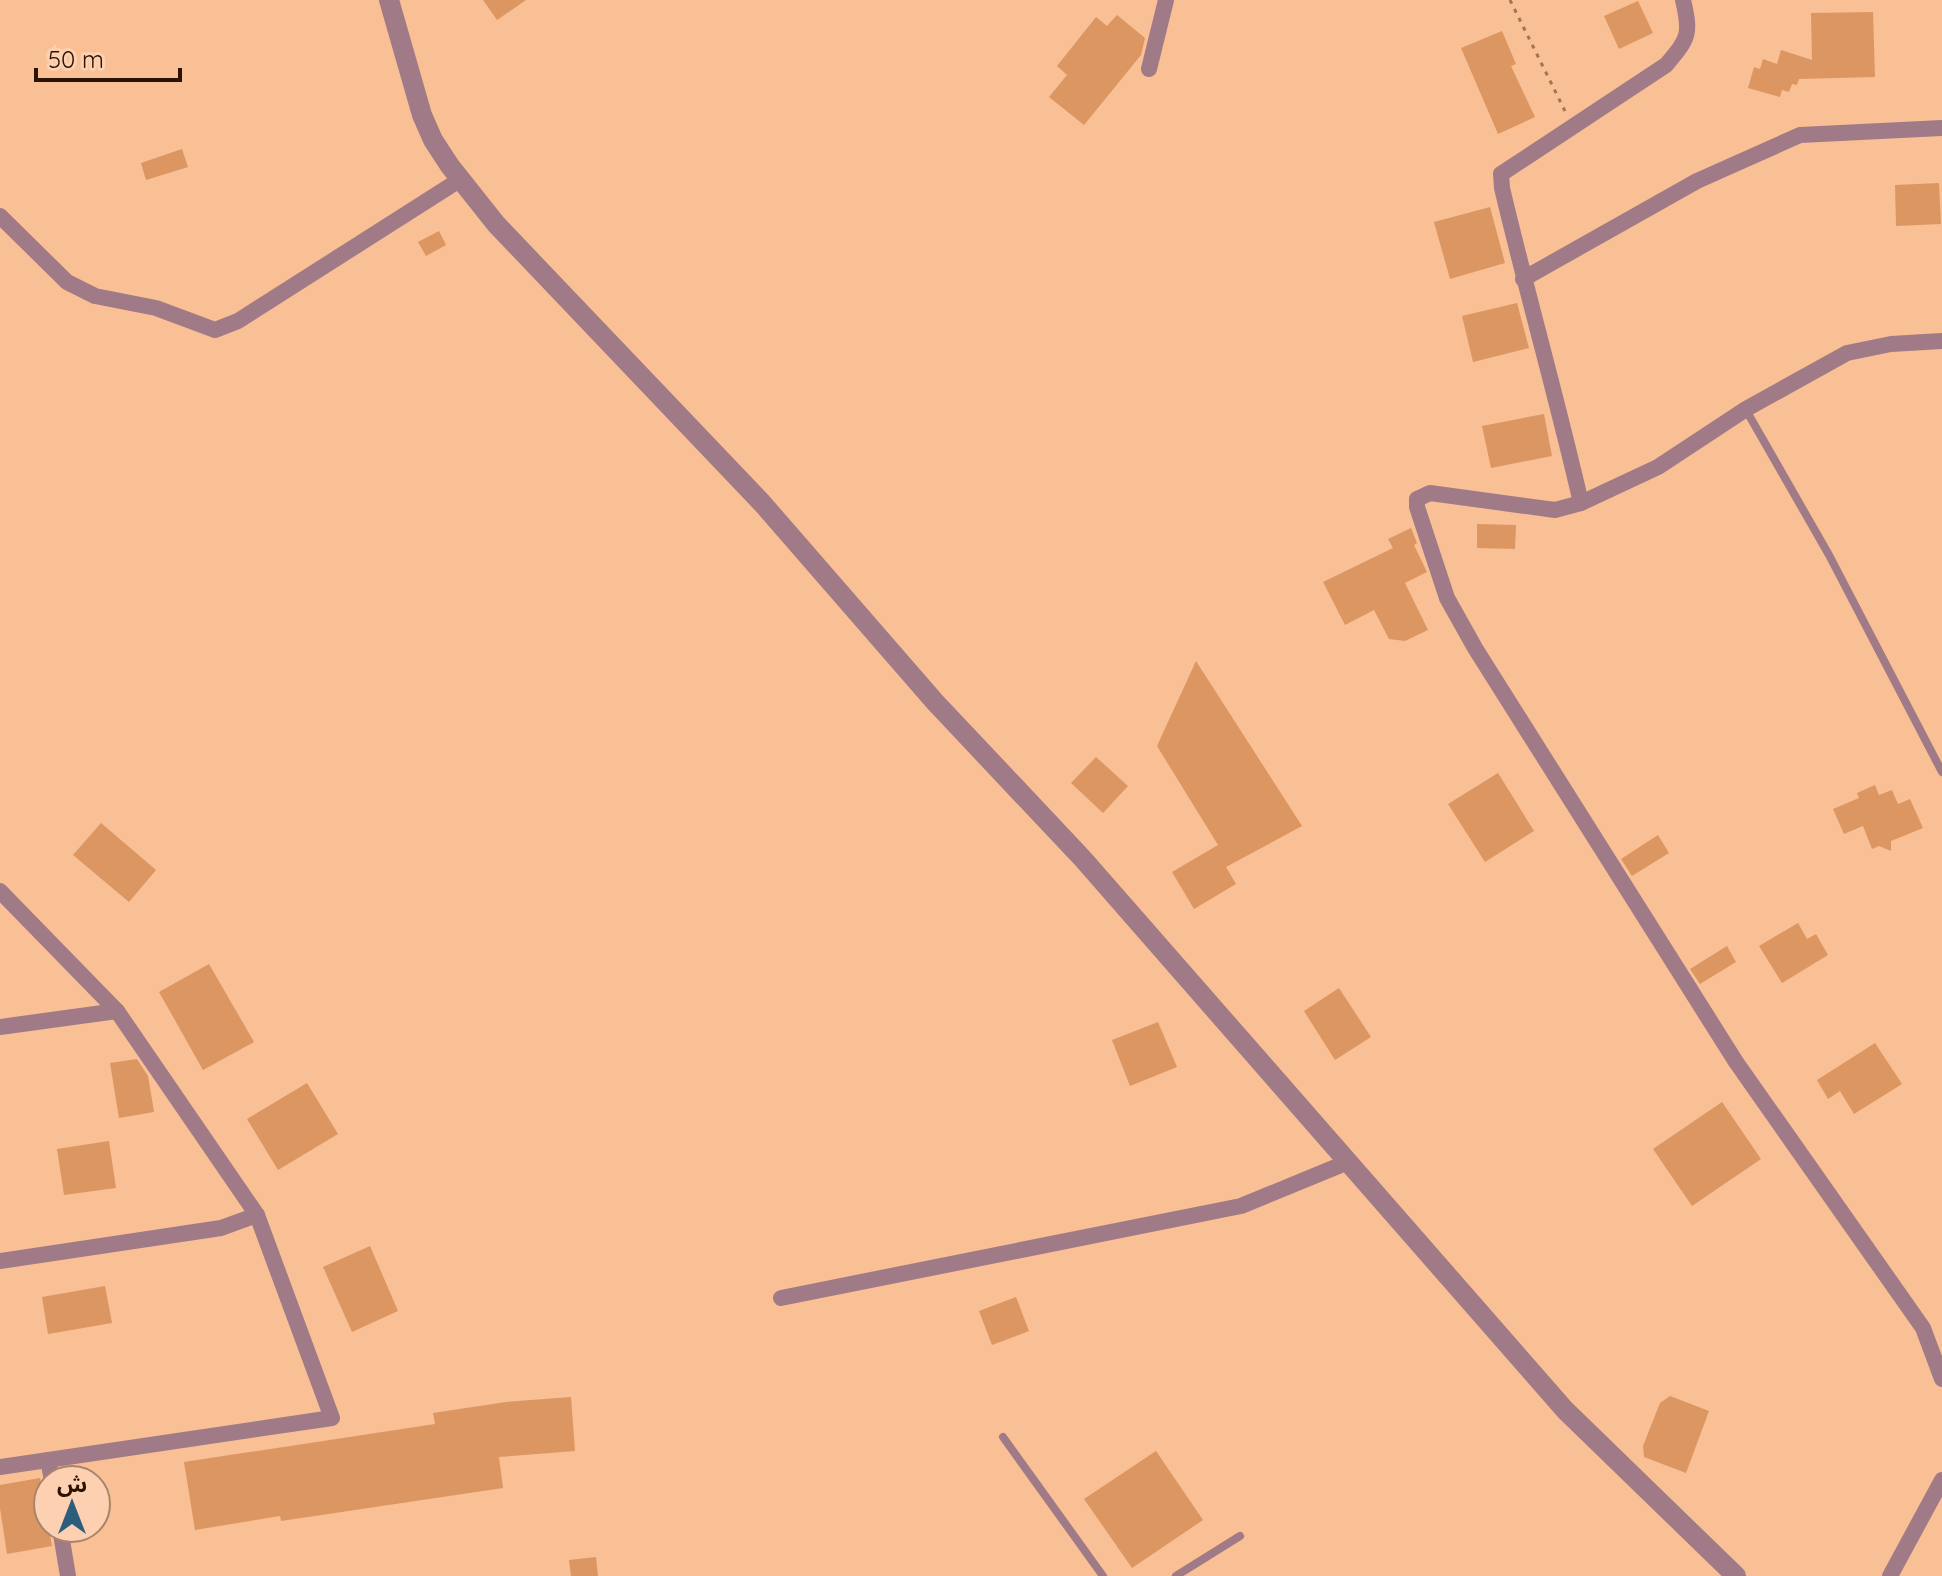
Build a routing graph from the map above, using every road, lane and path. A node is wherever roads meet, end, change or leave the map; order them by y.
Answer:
1 (389, 0) edge
2 (1166, 0) edge
3 (1510, 0) edge
4 (1683, 0) edge
5 (1149, 69) dead end
6 (1573, 127) junction
7 (1942, 128) edge
8 (461, 179) junction
9 (0, 216) edge
10 (1523, 279) junction
11 (1942, 341) edge
12 (1746, 409) junction
13 (1581, 503) junction
14 (1942, 772) edge
15 (0, 891) edge
16 (117, 1011) junction
17 (0, 1027) edge
18 (1348, 1162) junction
19 (257, 1215) junction
20 (0, 1261) edge
21 (781, 1298) dead end
22 (1942, 1379) edge
23 (1003, 1437) dead end
24 (48, 1460) junction
25 (49, 1464) edge
26 (0, 1467) edge
27 (1942, 1480) edge
28 (1240, 1536) dead end
29 (63, 1544) edge
30 (68, 1576) edge
31 (1103, 1576) edge
32 (1176, 1576) edge
33 (1736, 1576) edge
34 (1890, 1576) edge

1 - 8 street
2 - 5 street
3 - 6 path
4 - 6 street
6 - 10 street
7 - 10 street
8 - 9 street
8 - 18 street
10 - 13 street
11 - 12 street
12 - 13 street
12 - 14 lane
13 - 22 street
15 - 16 street
16 - 17 street
16 - 19 street
18 - 21 street
18 - 33 street
19 - 20 street
19 - 24 street
23 - 31 lane
24 - 25 street
24 - 26 street
27 - 34 street
28 - 32 lane
29 - 30 street

